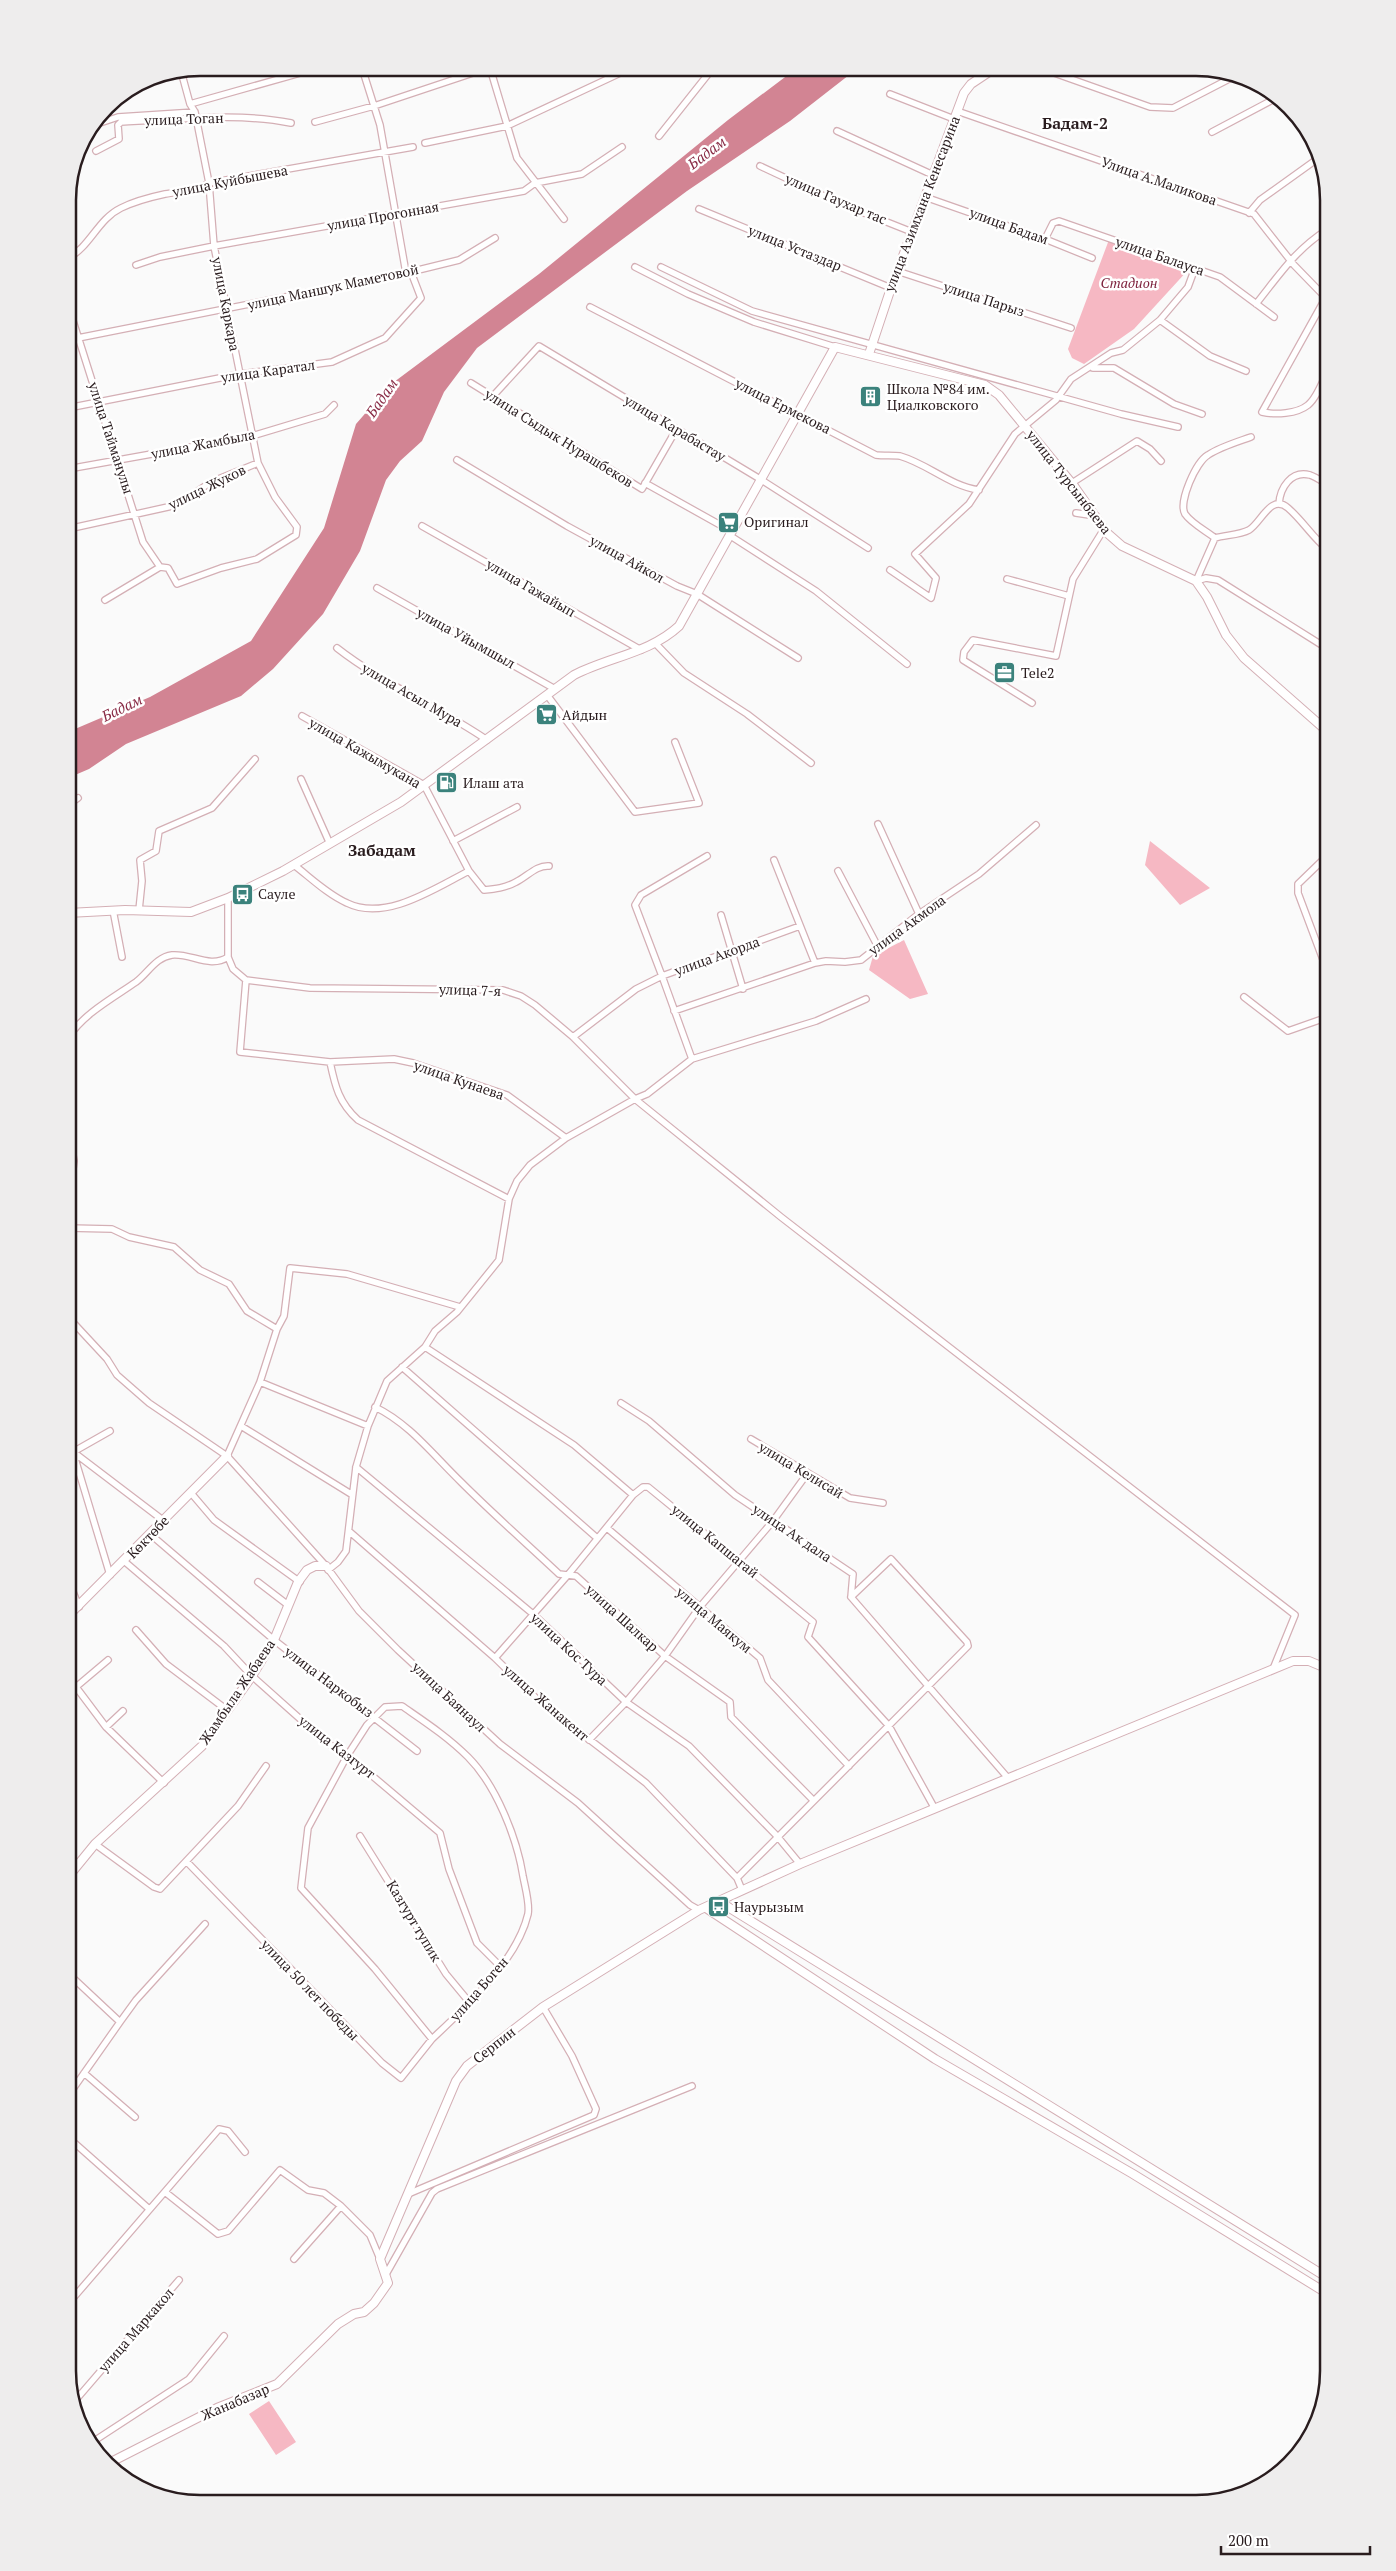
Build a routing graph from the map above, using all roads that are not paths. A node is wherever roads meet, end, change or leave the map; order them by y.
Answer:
1 (286, 77) edge
2 (365, 77) edge
3 (462, 77) edge
4 (492, 77) edge
5 (612, 77) edge
6 (707, 77) edge
7 (982, 77) edge
8 (1065, 77) edge
9 (183, 78) edge
10 (1227, 80) edge
11 (890, 94) dead end
12 (1270, 101) edge
13 (190, 104) junction
14 (374, 106) junction
15 (956, 115) junction
16 (196, 116) junction
17 (105, 121) edge
18 (315, 122) dead end
19 (291, 123) dead end
20 (507, 126) junction
21 (836, 131) dead end
22 (1212, 132) dead end
23 (660, 136) dead end
24 (425, 143) dead end
25 (413, 147) dead end
26 (622, 147) dead end
27 (96, 151) dead end
28 (385, 154) junction
29 (1313, 162) edge
30 (760, 166) dead end
31 (933, 175) junction
32 (209, 183) junction
33 (535, 183) junction
34 (925, 197) junction
35 (699, 209) dead end
36 (1249, 213) junction
37 (394, 214) junction
38 (564, 219) dead end
39 (912, 232) junction
40 (1320, 235) edge
41 (495, 238) dead end
42 (1045, 239) junction
43 (214, 246) junction
44 (77, 251) edge
45 (1092, 258) dead end
46 (1289, 259) junction
47 (136, 265) dead end
48 (634, 267) dead end
49 (661, 267) dead end
50 (1195, 268) junction
51 (897, 271) junction
52 (408, 272) junction
53 (891, 288) junction
54 (1320, 291) edge
55 (1256, 304) junction
56 (590, 307) dead end
57 (227, 309) junction
58 (1320, 310) edge
59 (1274, 317) dead end
60 (1160, 320) junction
61 (1071, 328) dead end
62 (77, 334) edge
63 (78, 338) junction
64 (871, 343) junction
65 (835, 347) junction
66 (869, 354) junction
67 (1091, 368) junction
68 (1246, 371) dead end
69 (240, 374) junction
70 (471, 383) dead end
71 (1320, 384) edge
72 (1059, 395) junction
73 (493, 396) junction
74 (99, 401) junction
75 (334, 405) dead end
76 (77, 406) edge
77 (797, 414) junction
78 (1202, 414) dead end
79 (1024, 425) junction
80 (1178, 427) dead end
81 (676, 430) junction
82 (252, 436) junction
83 (1251, 437) dead end
84 (119, 460) junction
85 (458, 460) dead end
86 (1161, 461) dead end
87 (258, 462) junction
88 (77, 468) edge
89 (760, 479) junction
90 (1320, 481) edge
91 (645, 483) junction
92 (1072, 483) junction
93 (979, 490) junction
94 (1279, 504) junction
95 (1076, 513) dead end
96 (135, 516) junction
97 (1096, 516) junction
98 (422, 526) dead end
99 (77, 527) edge
100 (297, 527) joint
101 (1104, 528) junction
102 (730, 533) junction
103 (1215, 538) junction
104 (1320, 544) edge
105 (868, 548) dead end
106 (160, 567) junction
107 (890, 570) dead end
108 (1007, 579) dead end
109 (1196, 581) junction
110 (377, 588) dead end
111 (697, 594) junction
112 (1069, 596) junction
113 (105, 600) dead end
114 (655, 643) junction
115 (1320, 644) edge
116 (337, 648) dead end
117 (641, 650) junction
118 (798, 658) dead end
119 (907, 664) dead end
120 (554, 689) junction
121 (547, 695) junction
122 (1032, 702) dead end
123 (302, 716) dead end
124 (1320, 725) edge
125 (487, 740) junction
126 (675, 742) dead end
127 (255, 759) dead end
128 (811, 763) dead end
129 (301, 779) dead end
130 (424, 785) junction
131 (517, 807) dead end
132 (878, 824) dead end
133 (1036, 825) dead end
134 (453, 841) junction
135 (330, 844) junction
136 (707, 856) dead end
137 (774, 860) dead end
138 (1320, 863) edge
139 (294, 865) junction
140 (549, 866) dead end
141 (469, 871) junction
142 (838, 871) dead end
143 (228, 898) junction
144 (113, 910) junction
145 (139, 910) junction
146 (77, 912) edge
147 (920, 914) junction
148 (721, 915) dead end
149 (800, 926) junction
150 (878, 946) junction
151 (732, 952) junction
152 (1320, 952) edge
153 (122, 957) dead end
154 (225, 959) junction
155 (815, 963) junction
156 (662, 976) junction
157 (246, 980) junction
158 (743, 989) junction
159 (1244, 997) dead end
160 (866, 999) dead end
161 (674, 1011) junction
162 (1320, 1020) edge
163 (77, 1029) edge
164 (573, 1037) junction
165 (692, 1059) junction
166 (330, 1062) junction
167 (635, 1099) junction
168 (566, 1138) junction
169 (509, 1199) junction
170 (77, 1228) edge
171 (460, 1307) junction
172 (76, 1325) edge
173 (277, 1329) junction
174 (425, 1347) junction
175 (402, 1367) junction
176 (260, 1382) junction
177 (621, 1403) dead end
178 (375, 1407) junction
179 (241, 1426) junction
180 (368, 1426) junction
181 (110, 1431) dead end
182 (750, 1439) dead end
183 (76, 1447) edge
184 (76, 1455) edge
185 (227, 1456) junction
186 (356, 1467) junction
187 (76, 1470) edge
188 (807, 1474) junction
189 (191, 1493) junction
190 (351, 1494) junction
191 (633, 1495) junction
192 (883, 1503) dead end
193 (164, 1521) junction
194 (773, 1521) junction
195 (607, 1528) junction
196 (350, 1532) junction
197 (150, 1534) junction
198 (598, 1538) junction
199 (739, 1560) junction
200 (124, 1561) junction
201 (327, 1568) junction
202 (110, 1575) junction
203 (567, 1576) junction
204 (258, 1582) dead end
205 (300, 1582) junction
206 (852, 1597) junction
207 (76, 1600) edge
208 (288, 1604) junction
209 (79, 1606) junction
210 (76, 1608) edge
211 (699, 1608) junction
212 (533, 1614) junction
213 (136, 1630) dead end
214 (274, 1640) junction
215 (665, 1656) junction
216 (495, 1658) junction
217 (108, 1660) dead end
218 (1320, 1666) edge
219 (1272, 1669) junction
220 (252, 1676) junction
221 (929, 1686) junction
222 (76, 1687) joint
223 (626, 1702) junction
224 (227, 1710) junction
225 (123, 1711) dead end
226 (376, 1718) junction
227 (889, 1726) junction
228 (106, 1727) junction
229 (589, 1740) junction
230 (417, 1751) dead end
231 (347, 1756) junction
232 (266, 1766) dead end
233 (849, 1766) junction
234 (1008, 1778) junction
235 (164, 1783) junction
236 (813, 1800) junction
237 (935, 1809) junction
238 (360, 1836) dead end
239 (777, 1836) junction
240 (95, 1844) junction
241 (187, 1862) junction
242 (800, 1864) junction
243 (76, 1866) edge
244 (737, 1878) junction
245 (742, 1890) junction
246 (720, 1902) junction
247 (702, 1909) junction
248 (205, 1924) dead end
249 (500, 1966) junction
250 (76, 1982) edge
251 (470, 2004) junction
252 (543, 2007) junction
253 (120, 2022) junction
254 (432, 2040) junction
255 (84, 2073) junction
256 (76, 2084) edge
257 (692, 2086) dead end
258 (135, 2116) dead end
259 (76, 2144) edge
260 (245, 2152) dead end
261 (165, 2192) junction
262 (408, 2194) junction
263 (340, 2206) junction
264 (148, 2208) junction
265 (294, 2259) dead end
266 (380, 2259) junction
267 (1320, 2273) edge
268 (387, 2279) junction
269 (179, 2280) dead end
270 (1320, 2289) edge
271 (76, 2294) edge
272 (224, 2336) dead end
273 (79, 2396) edge
274 (97, 2439) edge
275 (112, 2457) edge

1 - 13 street
2 - 14 street
3 - 14 street
4 - 20 street
5 - 20 street
6 - 23 street
7 - 15 street, улица Азимхана Кенесарина
8 - 10 street
9 - 13 street, улица Каркара
11 - 15 street, Улица А.Маликова
12 - 22 street
13 - 16 street, улица Каркара
14 - 18 street
14 - 28 street
15 - 31 street, улица Азимхана Кенесарина
15 - 36 street, Улица А.Маликова
16 - 17 street
16 - 19 street, улица Тоган
16 - 27 street, улица Тоган
16 - 32 street, улица Каркара
20 - 24 street
20 - 33 street
21 - 31 street
25 - 28 street, улица Куйбышева
26 - 33 street, улица Прогонная
28 - 32 street, улица Куйбышева
28 - 37 street
29 - 36 street
30 - 39 street, улица Гаухар тас
31 - 34 street, улица Азимхана Кенесарина
32 - 43 street, улица Каркара
32 - 44 street, улица Куйбышева
33 - 37 street, улица Прогонная
33 - 38 street
34 - 39 street, улица Азимхана Кенесарина
34 - 42 street, улица Бадам
35 - 53 street, улица Устаздар
36 - 46 street, Улица А.Маликова
37 - 43 street, улица Прогонная
37 - 52 street
39 - 51 street, улица Азимхана Кенесарина
40 - 46 street
41 - 52 street, улица Маншук Маметовой
42 - 45 street, улица Бадам
42 - 50 street, улица Балауса
43 - 47 street, улица Прогонная
43 - 57 street, улица Каркара
46 - 54 street, Улица А.Маликова
46 - 55 street
48 - 65 street
49 - 64 street
50 - 55 street, улица Балауса
50 - 60 street
51 - 53 street, улица Азимхана Кенесарина
51 - 61 street, улица Парыз
52 - 57 street, улица Маншук Маметовой
52 - 69 street, улица Каратал
53 - 64 street, улица Азимхана Кенесарина
55 - 59 street, улица Балауса
56 - 77 street, улица Ермекова
57 - 63 street, улица Маншук Маметовой
57 - 69 street, улица Каркара
58 - 71 street
60 - 67 street
60 - 68 street
62 - 63 street, улица Тайманулы
63 - 74 street, улица Тайманулы
64 - 66 street, улица Азимхана Кенесарина
64 - 72 street
65 - 66 street, улица Турсынбаева
65 - 77 street
66 - 79 street, улица Турсынбаева
67 - 72 street
67 - 78 street
69 - 74 street, улица Каратал
69 - 82 street, улица Каркара
70 - 73 street, улица Сыдык Нурашбеков
72 - 79 street
72 - 80 street
73 - 81 street, улица Карабастау
73 - 91 street, улица Сыдык Нурашбеков
74 - 76 street, улица Каратал
74 - 84 street, улица Тайманулы
75 - 82 street, улица Жамбыла
77 - 89 street
77 - 93 street, улица Ермекова
79 - 92 street, улица Турсынбаева
79 - 93 street
81 - 89 street, улица Карабастау
81 - 91 street, улица Сыдык Нурашбеков
82 - 84 street, улица Жамбыла
82 - 87 street, улица Каркара
83 - 103 street
84 - 88 street, улица Жамбыла
84 - 96 street, улица Тайманулы
85 - 111 street, улица Айкол
86 - 92 street
87 - 96 street, улица Жуков
87 - 100 street, улица Каркара
89 - 102 street
89 - 105 street, улица Карабастау
90 - 94 street
91 - 102 street, улица Сыдык Нурашбеков
92 - 97 street, улица Турсынбаева
93 - 107 street
94 - 103 street
94 - 104 street
95 - 97 street
96 - 99 street, улица Жуков
96 - 106 street, улица Тайманулы
97 - 101 street, улица Турсынбаева
98 - 117 street, улица Гажайып
100 - 106 street, улица Тайманулы
101 - 109 street, улица Турсынбаева
101 - 112 street
102 - 111 street
102 - 119 street, улица Сыдык Нурашбеков
103 - 109 street
106 - 113 street
108 - 112 street
109 - 115 street
109 - 124 street
110 - 120 street, улица Уйымшыл
111 - 114 street
111 - 118 street, улица Айкол
112 - 122 street
114 - 117 street
114 - 128 street
116 - 125 street, улица Асыл Мура
117 - 120 street
120 - 121 street
121 - 125 street
121 - 126 street
123 - 130 street, улица Кажымукана
125 - 130 street
127 - 145 street
129 - 135 street
130 - 134 street, улица Кажымукана
130 - 135 street
131 - 134 street
132 - 147 street
133 - 147 street, улица Акмола
134 - 141 street, улица Кажымукана
135 - 139 street
136 - 156 street
137 - 149 street
138 - 152 street
139 - 141 street
139 - 143 street
140 - 141 street, улица Кажымукана
142 - 150 street
143 - 145 street
143 - 154 street
144 - 145 street
144 - 146 street
144 - 153 street
147 - 150 street, улица Акмола
148 - 151 street
149 - 151 street, улица Акорда
149 - 155 street
150 - 155 street, улица Акмола
151 - 156 street, улица Акорда
151 - 158 street
154 - 157 street
154 - 163 street
155 - 158 street, улица Акмола
156 - 161 street, улица Акорда
156 - 164 street
157 - 164 street, улица 7-я
157 - 166 street, улица Кунаева
158 - 161 street, улица Акмола
159 - 162 street
160 - 165 street
161 - 165 street, улица Акорда
164 - 167 street, улица 7-я
165 - 167 street
166 - 168 street, улица Кунаева
166 - 169 street
167 - 168 street
167 - 219 street, улица 7-я
168 - 169 street
169 - 171 street
170 - 173 street
171 - 173 street
171 - 174 street
172 - 185 street, улица Баянаул
173 - 176 street
174 - 175 street
174 - 191 street
175 - 178 street
175 - 198 street
176 - 179 street
176 - 180 street
177 - 194 street, улица Ак дала
178 - 180 street
178 - 203 street, улица Шалкар
179 - 185 street
179 - 190 street
180 - 186 street
181 - 183 street
182 - 188 street, улица Келисай
184 - 193 street
185 - 189 street, Көктөбе
185 - 201 street, улица Баянаул
186 - 190 street
186 - 212 street, улица Кос Тура
187 - 202 street
188 - 192 street, улица Келисай
188 - 194 street
189 - 193 street, Көктөбе
189 - 205 street
190 - 196 street
191 - 195 street
191 - 199 street, улица Капшагай
193 - 197 street, Көктөбе
194 - 199 street
194 - 206 street, улица Ак дала
195 - 198 street
195 - 211 street, улица Маякум
196 - 201 street
196 - 216 street, улица Жанакент
197 - 200 street, Көктөбе
197 - 214 street, улица Наркобыз
198 - 203 street
199 - 211 street
199 - 227 street, улица Капшагай
200 - 202 street, Көктөбе
200 - 220 street, улица Казгурт
201 - 205 street, Жамбыла Жабаева
201 - 247 street, улица Баянаул
202 - 209 street, Көктөбе
203 - 212 street
203 - 215 street, улица Шалкар
204 - 208 street
205 - 208 street, Жамбыла Жабаева
206 - 221 street
206 - 221 street
207 - 209 street
208 - 214 street, Жамбыла Жабаева
209 - 210 street, Көктөбе
211 - 215 street
211 - 233 street, улица Маякум
212 - 216 street
212 - 223 street, улица Кос Тура
213 - 224 street
214 - 220 street, Жамбыла Жабаева
214 - 226 street, улица Наркобыз
215 - 223 street
215 - 236 street, улица Шалкар
216 - 229 street, улица Жанакент
217 - 222 street
218 - 219 street, Серпин
219 - 234 street, Серпин
220 - 224 street, Жамбыла Жабаева
220 - 231 street, улица Казгурт
221 - 227 street
221 - 234 street
222 - 228 street
223 - 229 street
223 - 239 street, улица Кос Тура
224 - 235 street, Жамбыла Жабаева
225 - 228 street
226 - 230 street, улица Наркобыз
226 - 231 street, улица Боген
226 - 249 street, улица Боген
227 - 233 street
227 - 237 street, улица Капшагай
228 - 235 street
229 - 244 street, улица Жанакент
231 - 249 street, улица Казгурт
231 - 254 street, улица Боген
232 - 241 street
233 - 236 street
234 - 237 street, Серпин
235 - 240 street, Жамбыла Жабаева
236 - 239 street
237 - 242 street, Серпин
238 - 251 street, Казгурт тупик
239 - 242 street, улица Кос Тура
239 - 244 street
240 - 241 street
240 - 243 street, Жамбыла Жабаева
241 - 254 street, улица 50 лет победы
242 - 245 street, Серпин
244 - 245 street
245 - 246 street, Серпин
246 - 247 street, Серпин
246 - 267 street
247 - 252 street, Серпин
247 - 270 street
248 - 253 street
249 - 251 street, улица Боген
250 - 253 street
251 - 254 street, улица Боген
252 - 262 street, Серпин
252 - 262 street
253 - 255 street
255 - 256 street
255 - 258 street
257 - 268 street
259 - 264 street
260 - 261 street
261 - 263 street
261 - 264 street
262 - 266 street, Серпин
263 - 265 street
263 - 266 street
264 - 271 street
266 - 268 street
268 - 275 street, Жанабазар
269 - 273 street, улица Маркакол
272 - 274 street

